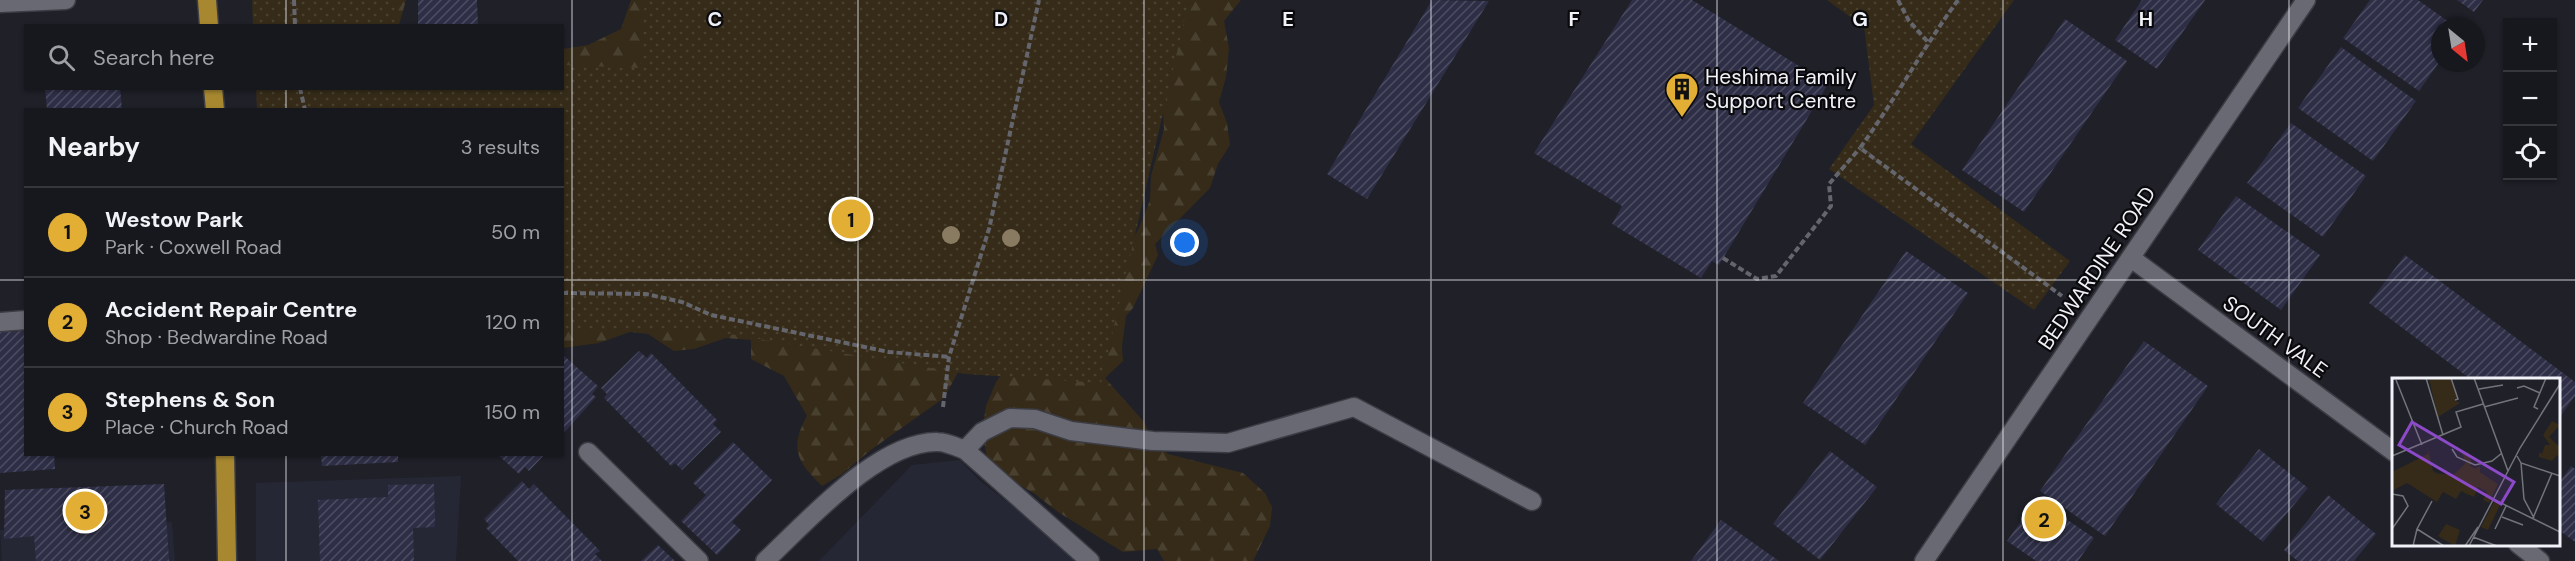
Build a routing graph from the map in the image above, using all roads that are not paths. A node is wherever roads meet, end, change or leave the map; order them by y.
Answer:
1 (66, 0) edge
2 (207, 0) edge
3 (2306, 0) edge
4 (0, 3) edge
5 (209, 24) edge
6 (213, 90) edge
7 (215, 108) edge
8 (2131, 258) junction
9 (24, 320) edge
10 (0, 322) edge
11 (964, 450) junction
12 (2392, 451) edge
13 (588, 452) dead end
14 (225, 456) edge
15 (1532, 501) dead end
16 (2521, 546) edge
17 (227, 561) edge
18 (699, 561) edge
19 (765, 561) edge
20 (1090, 561) edge
21 (1924, 561) edge
22 (2540, 561) edge

1 - 4 street
2 - 5 main road
3 - 8 street, BEDWARDINE ROAD
6 - 7 main road
8 - 12 street, SOUTH VALE
8 - 21 street, BEDWARDINE ROAD
9 - 10 street
11 - 15 street
11 - 19 street
11 - 20 street
13 - 18 street
14 - 17 main road
16 - 22 street

